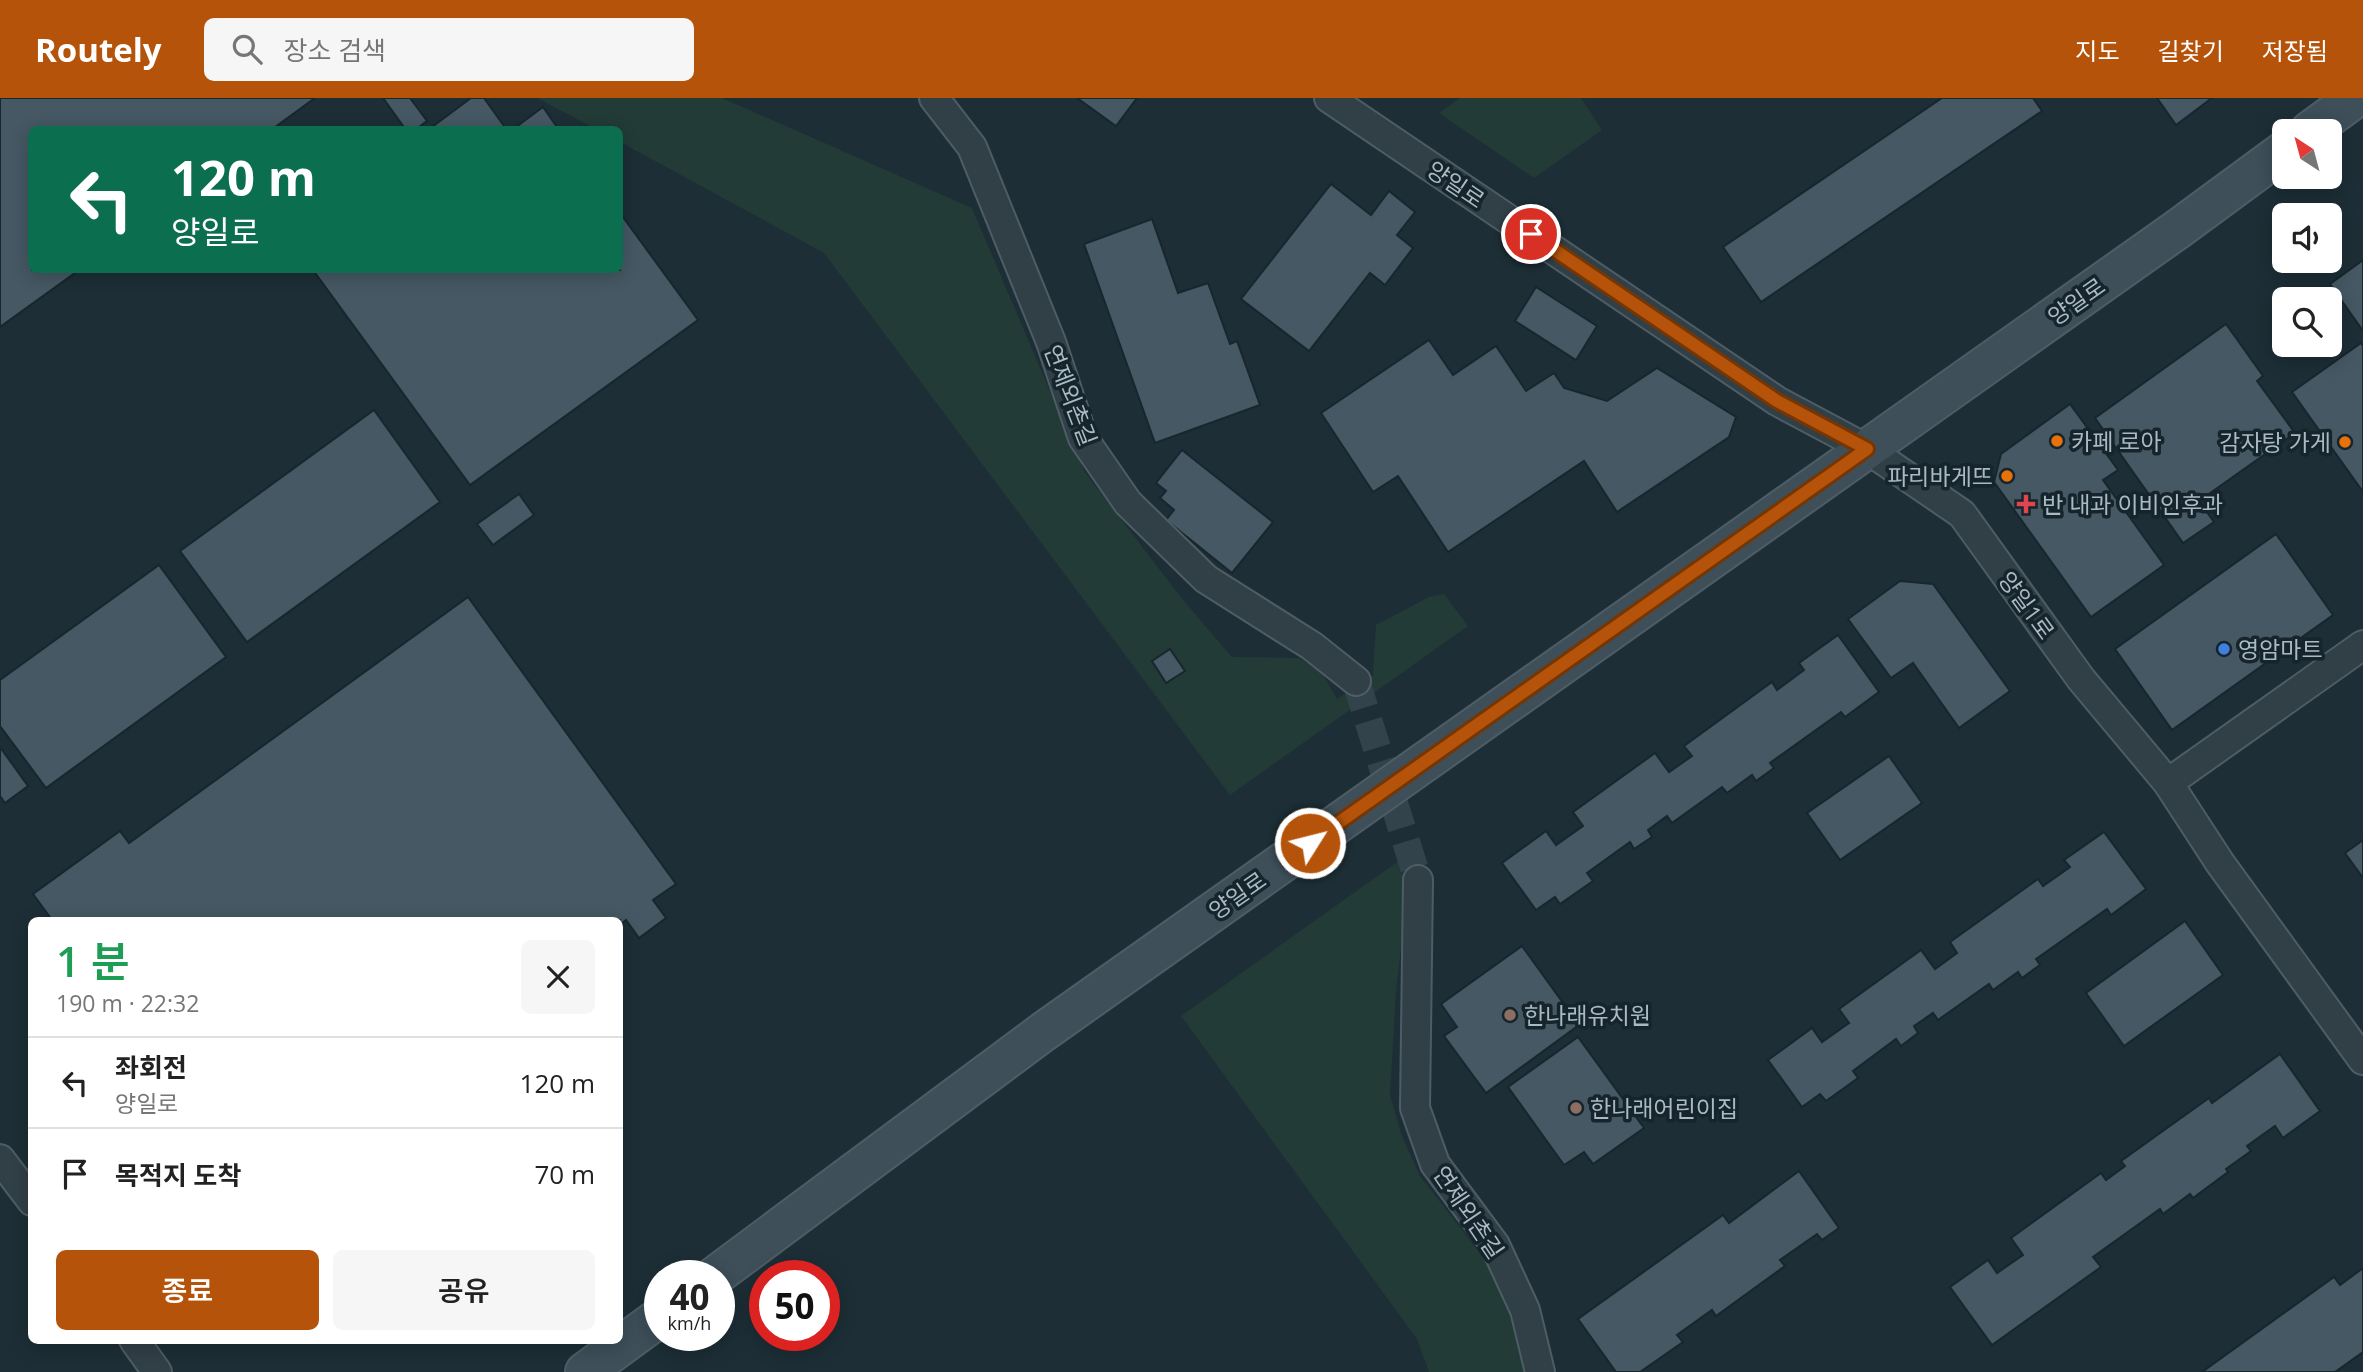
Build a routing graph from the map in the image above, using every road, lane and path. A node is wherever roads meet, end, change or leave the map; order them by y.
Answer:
1 (933, 98) edge
2 (1329, 98) edge
3 (2355, 98) edge
4 (2326, 119) edge
5 (2272, 160) edge
6 (1867, 449) junction
7 (2363, 645) edge
8 (1356, 681) tunnel mouth
9 (2168, 783) junction
10 (1418, 880) tunnel mouth
11 (2363, 1060) edge
12 (0, 1159) edge
13 (28, 1196) edge
14 (735, 1261) edge
15 (644, 1329) edge
16 (137, 1344) edge
17 (157, 1372) edge
18 (585, 1372) edge
19 (1540, 1372) edge

1 - 8 street, 연제외촌길
2 - 6 street, 양일로
3 - 4 main road
5 - 6 main road, 양일로
6 - 9 street, 양일1로
6 - 14 main road, 양일로
7 - 9 street
9 - 11 street, 양일1로
10 - 19 street, 연제외촌길
12 - 13 street
15 - 18 main road
16 - 17 street

